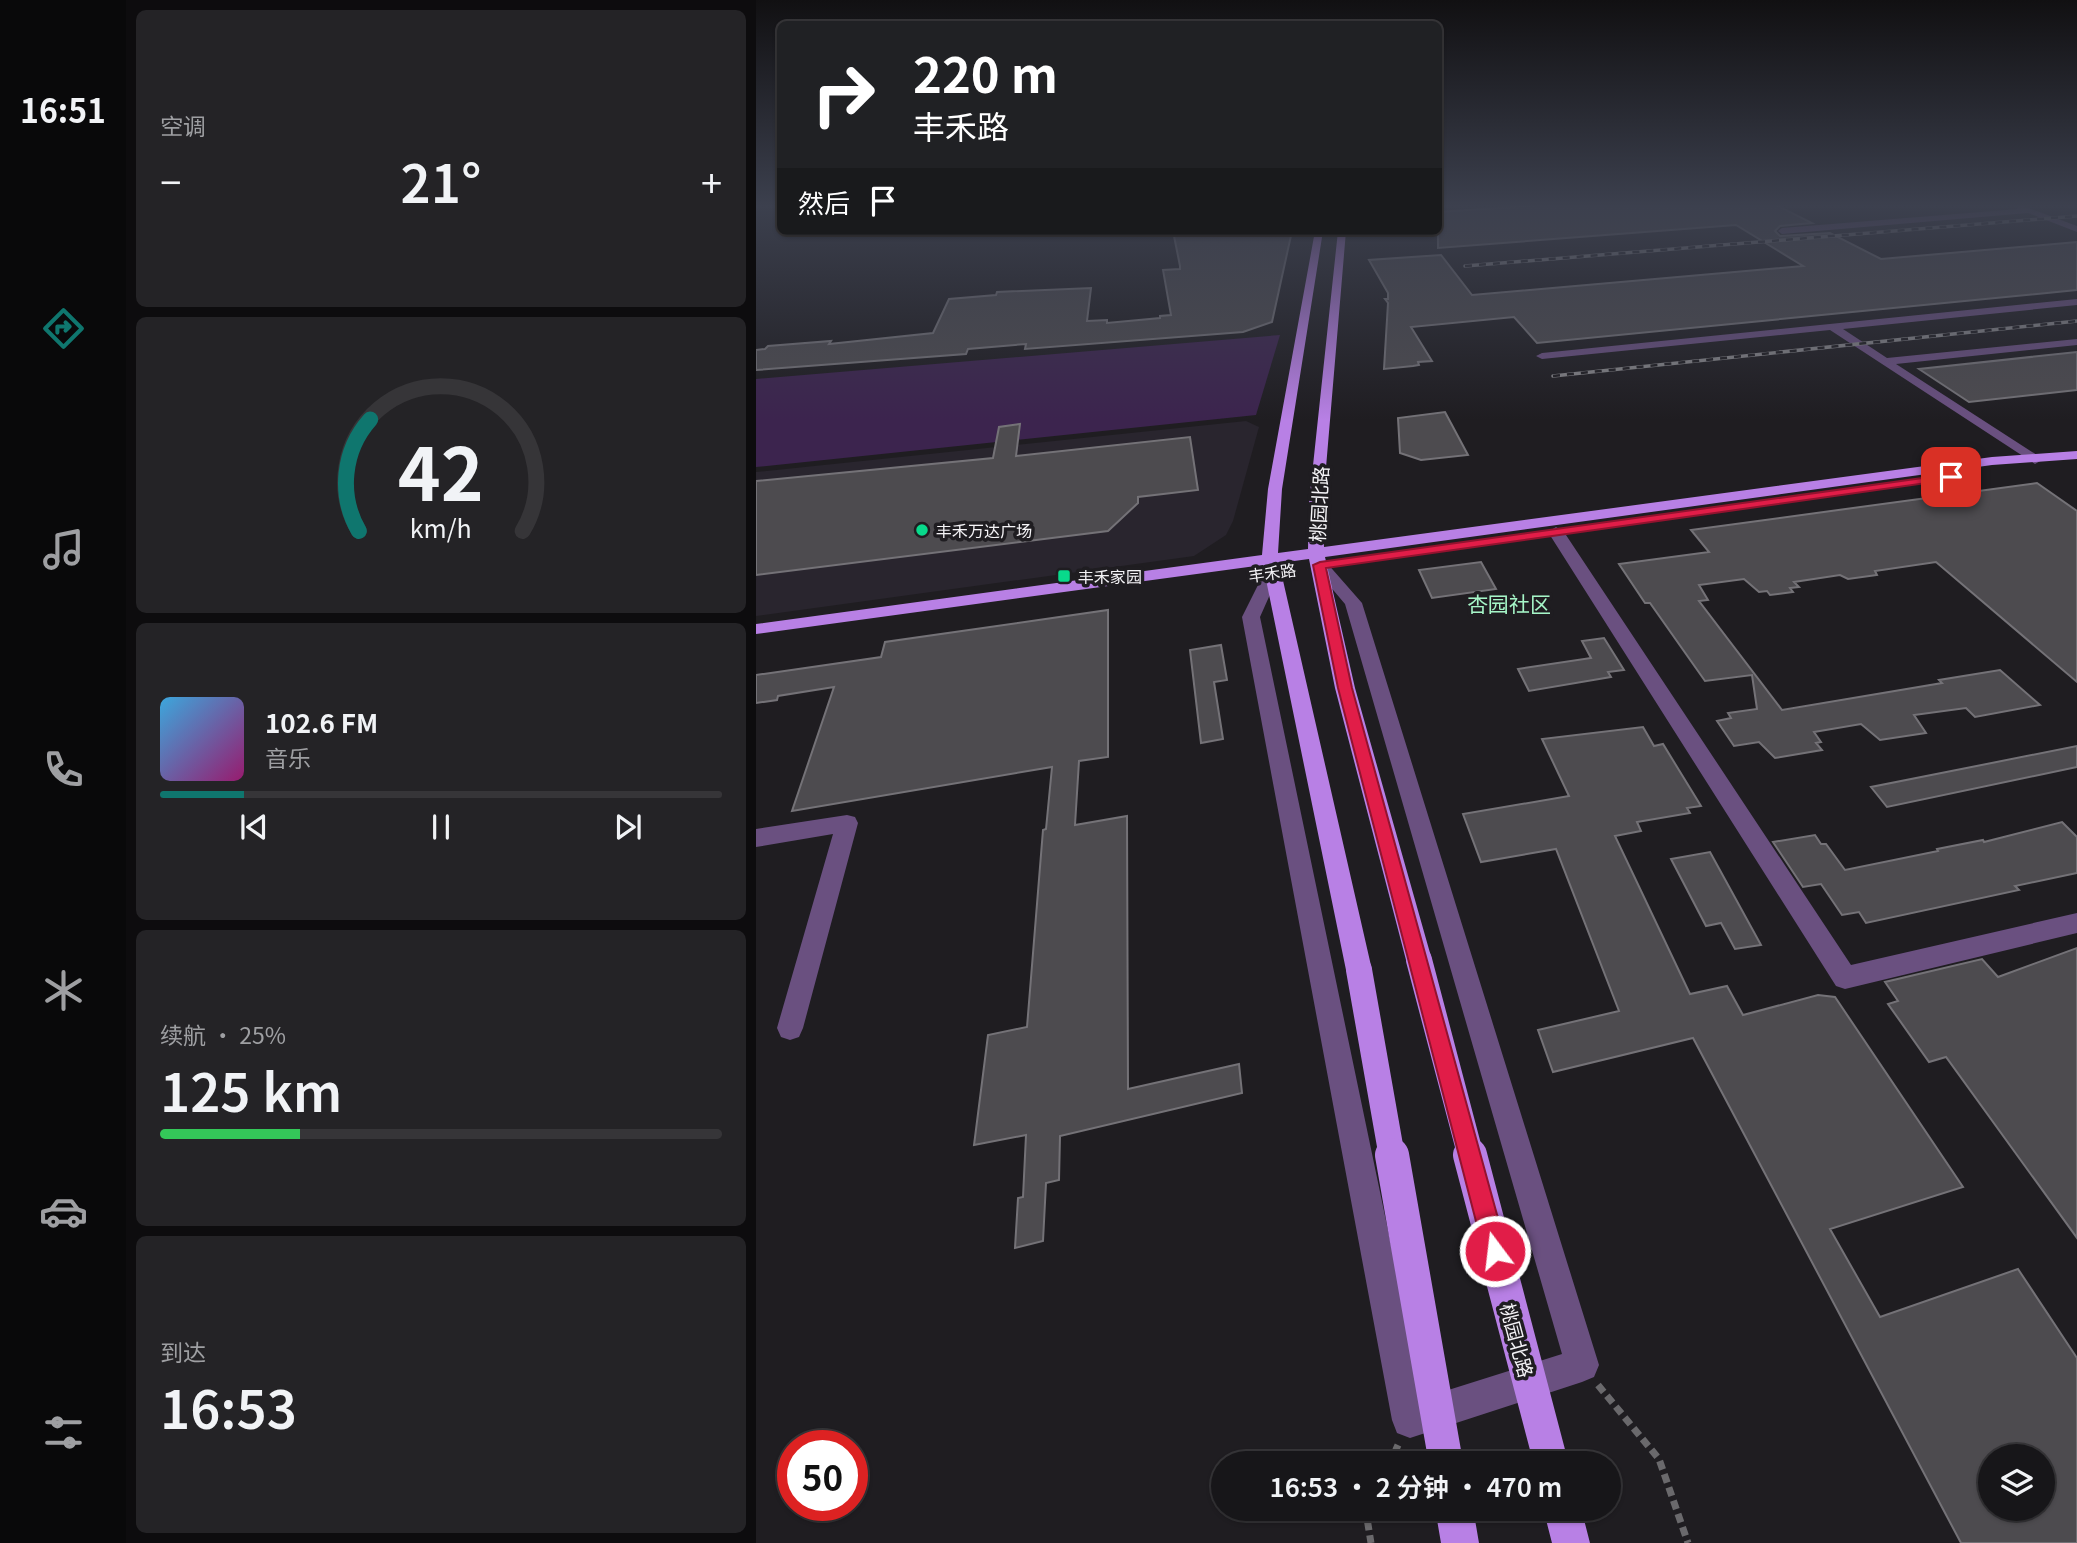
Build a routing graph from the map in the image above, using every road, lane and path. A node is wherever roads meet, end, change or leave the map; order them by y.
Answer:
1 (1311, 276) edge
2 (1338, 276) edge
3 (2077, 302) edge
4 (1831, 326) junction
5 (2077, 342) edge
6 (1542, 356) dead end
7 (1887, 361) junction
8 (2077, 455) edge
9 (2035, 460) junction
10 (1556, 532) junction
11 (1318, 559) junction
12 (1271, 565) junction
13 (756, 629) edge
14 (756, 641) edge
15 (756, 838) edge
16 (2077, 923) edge
17 (790, 1028) dead end
18 (1582, 1365) junction
19 (1444, 1451) edge
20 (1547, 1451) edge
21 (1367, 1521) edge
22 (1456, 1521) edge
23 (1566, 1521) edge
24 (1371, 1543) edge
25 (1460, 1543) edge
26 (1572, 1543) edge
27 (1688, 1543) edge

1 - 12 main road
2 - 11 main road, 桃园北路
3 - 4 street
4 - 6 street
4 - 7 street
5 - 7 street
7 - 9 street
8 - 9 main road, 丰禾路
9 - 10 main road, 丰禾路
9 - 11 main road, 丰禾路
10 - 11 main road, 丰禾路
10 - 16 street
11 - 12 main road, 丰禾路
11 - 18 street
11 - 20 main road, 桃园北路, bridge
12 - 13 main road, 丰禾路
12 - 14 main road, 丰禾路
12 - 18 street
12 - 19 main road, bridge
15 - 17 street
18 - 27 path
21 - 24 path
22 - 25 main road
23 - 26 main road

